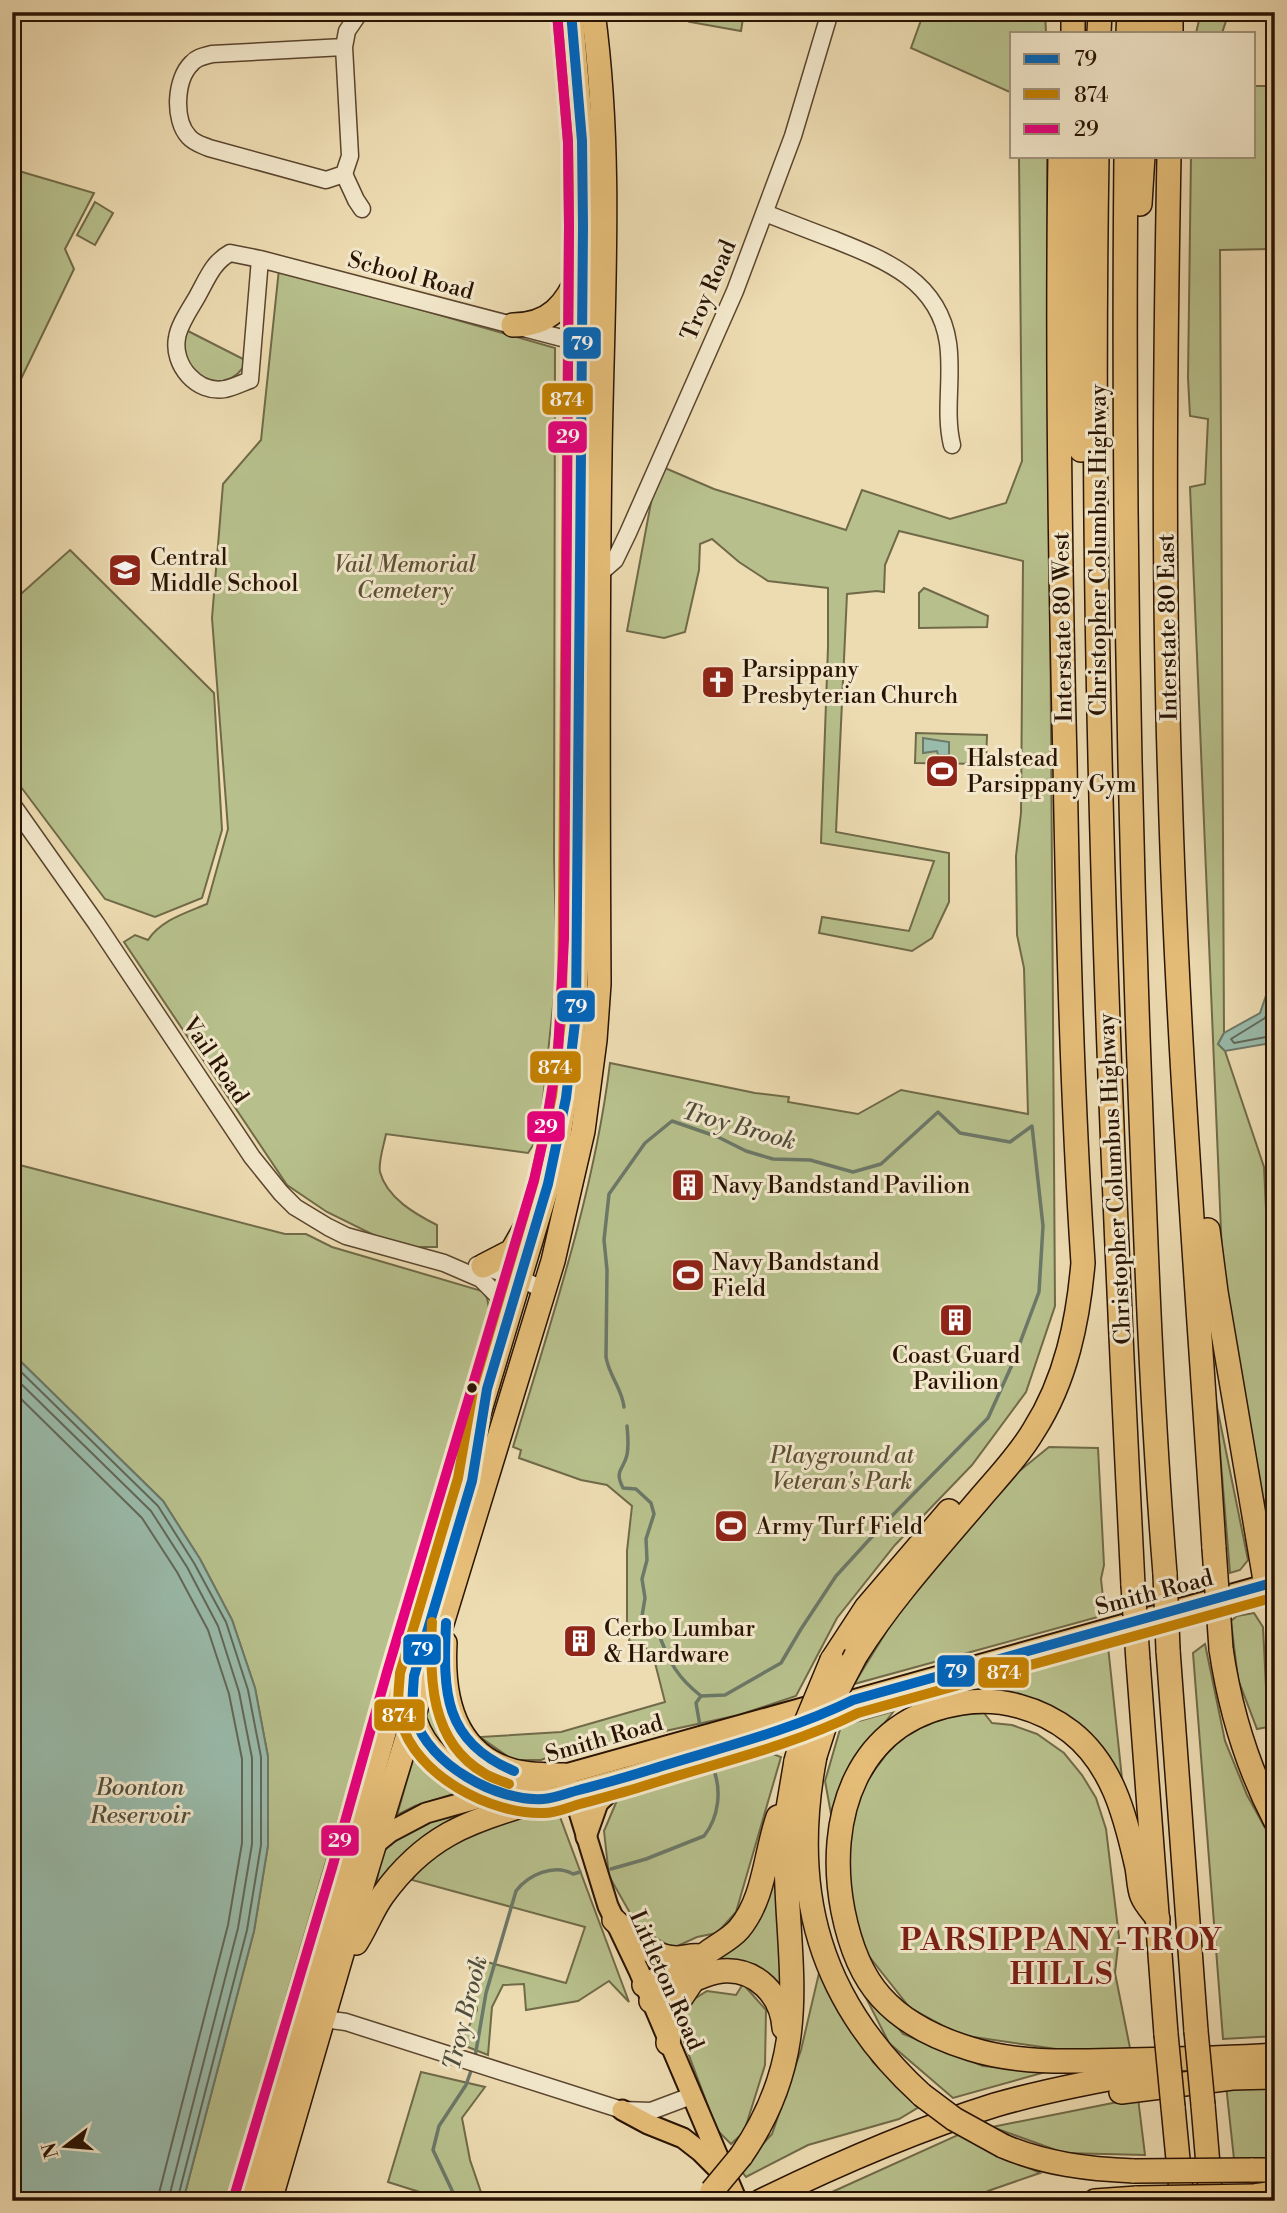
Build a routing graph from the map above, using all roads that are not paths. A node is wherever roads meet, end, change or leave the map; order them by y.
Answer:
1 (360, 12) edge
2 (570, 12) edge
3 (593, 12) edge
4 (830, 12) edge
5 (1062, 12) edge
6 (1073, 12) edge
7 (1100, 12) edge
8 (1129, 12) edge
9 (1151, 12) edge
10 (1171, 12) edge
11 (1062, 32) edge
12 (1073, 32) edge
13 (1099, 32) edge
14 (1128, 32) edge
15 (1150, 32) edge
16 (1171, 32) edge
17 (344, 47) junction
18 (1060, 158) edge
19 (1076, 158) edge
20 (1097, 158) edge
21 (1126, 158) edge
22 (1143, 158) edge
23 (1169, 158) edge
24 (344, 174) junction
25 (362, 209) dead end
26 (765, 212) junction
27 (260, 259) junction
28 (581, 269) junction
29 (513, 325) junction
30 (580, 343) junction
31 (1124, 404) junction
32 (951, 445) dead end
33 (599, 478) junction
34 (600, 573) junction
35 (1096, 612) junction
36 (12, 804) edge
37 (1185, 1097) junction
38 (551, 1169) junction
39 (1081, 1224) junction
40 (444, 1263) junction
41 (483, 1266) junction
42 (520, 1278) junction
43 (543, 1290) junction
44 (500, 1346) junction
45 (487, 1389) junction
46 (1249, 1491) junction
47 (1275, 1535) edge
48 (1273, 1586) edge
49 (447, 1608) junction
50 (853, 1700) junction
51 (414, 1717) junction
52 (805, 1759) junction
53 (626, 1777) junction
54 (566, 1784) junction
55 (500, 1793) junction
56 (546, 1799) junction
57 (1275, 1820) edge
58 (586, 1838) junction
59 (376, 1843) junction
60 (345, 1872) junction
61 (1158, 1919) junction
62 (614, 1920) junction
63 (702, 1956) junction
64 (338, 1968) junction
65 (691, 1983) junction
66 (648, 1993) junction
67 (324, 2019) junction
68 (668, 2043) junction
69 (1275, 2055) edge
70 (1232, 2058) junction
71 (1275, 2077) edge
72 (691, 2096) junction
73 (774, 2100) junction
74 (622, 2110) junction
75 (939, 2124) junction
76 (1208, 2161) junction
77 (1275, 2170) edge
78 (714, 2191) edge
79 (1265, 2196) edge
80 (247, 2201) edge
81 (271, 2201) edge
82 (737, 2201) edge
83 (761, 2201) edge
84 (1095, 2201) edge
85 (1182, 2201) edge
86 (1211, 2201) edge
87 (1225, 2201) edge

1 - 17 street
2 - 28 highway
3 - 33 highway
4 - 26 street, Troy Road
5 - 11 highway
6 - 12 highway
7 - 13 highway
8 - 14 highway
9 - 15 highway
10 - 16 highway
17 - 24 street
17 - 24 street
18 - 39 highway, Interstate 80 West
19 - 35 highway
20 - 35 highway, Christopher Columbus Highway
21 - 31 highway, Christopher Columbus Highway
22 - 31 highway
23 - 37 highway, Interstate 80 East
24 - 25 street
26 - 32 street
26 - 34 street, Troy Road
27 - 27 street, School Road
27 - 29 street, School Road
28 - 29 highway
28 - 30 highway
29 - 30 street, School Road
30 - 33 highway
30 - 38 highway
31 - 76 highway, Christopher Columbus Highway, bridge
33 - 34 highway
34 - 43 highway
35 - 61 highway, Christopher Columbus Highway, bridge
36 - 40 street, Vail Road
37 - 46 highway
37 - 57 highway, Interstate 80 East, bridge
38 - 41 highway
38 - 42 highway
39 - 52 highway, Interstate 80 West, bridge
39 - 52 highway, bridge
40 - 41 street, Vail Road
40 - 44 street, Vail Road
41 - 42 street, Vail Road
42 - 43 street, Vail Road
42 - 44 highway
43 - 49 highway
44 - 45 highway
45 - 51 highway
45 - 60 highway
46 - 47 highway
46 - 48 highway
48 - 50 main road, Smith Road
49 - 51 highway
49 - 54 highway
50 - 53 main road, Smith Road
50 - 54 main road, Smith Road
51 - 55 highway
51 - 59 highway
52 - 63 highway
52 - 73 highway
52 - 77 highway, bridge
53 - 54 main road, Smith Road
53 - 58 main road
54 - 55 main road, Smith Road
54 - 56 main road, Smith Road
54 - 58 main road, Littleton Road
55 - 56 highway
55 - 59 main road, Smith Road
56 - 64 highway
58 - 62 main road, Littleton Road
59 - 60 main road, Smith Road
59 - 64 highway
60 - 80 highway
61 - 70 highway
61 - 85 highway, Christopher Columbus Highway, bridge
62 - 63 highway
62 - 66 main road, Littleton Road
63 - 66 highway
64 - 67 highway
65 - 66 highway
65 - 68 highway
65 - 73 highway
66 - 68 main road, Littleton Road
67 - 74 street
67 - 81 highway
68 - 72 main road, Littleton Road
69 - 70 highway
70 - 75 highway
71 - 75 highway
72 - 74 street
72 - 78 main road, Littleton Road
73 - 78 highway, bridge
74 - 78 main road
75 - 83 highway
76 - 86 highway, Christopher Columbus Highway
76 - 87 highway
78 - 82 main road, Littleton Road
79 - 84 highway, bridge

